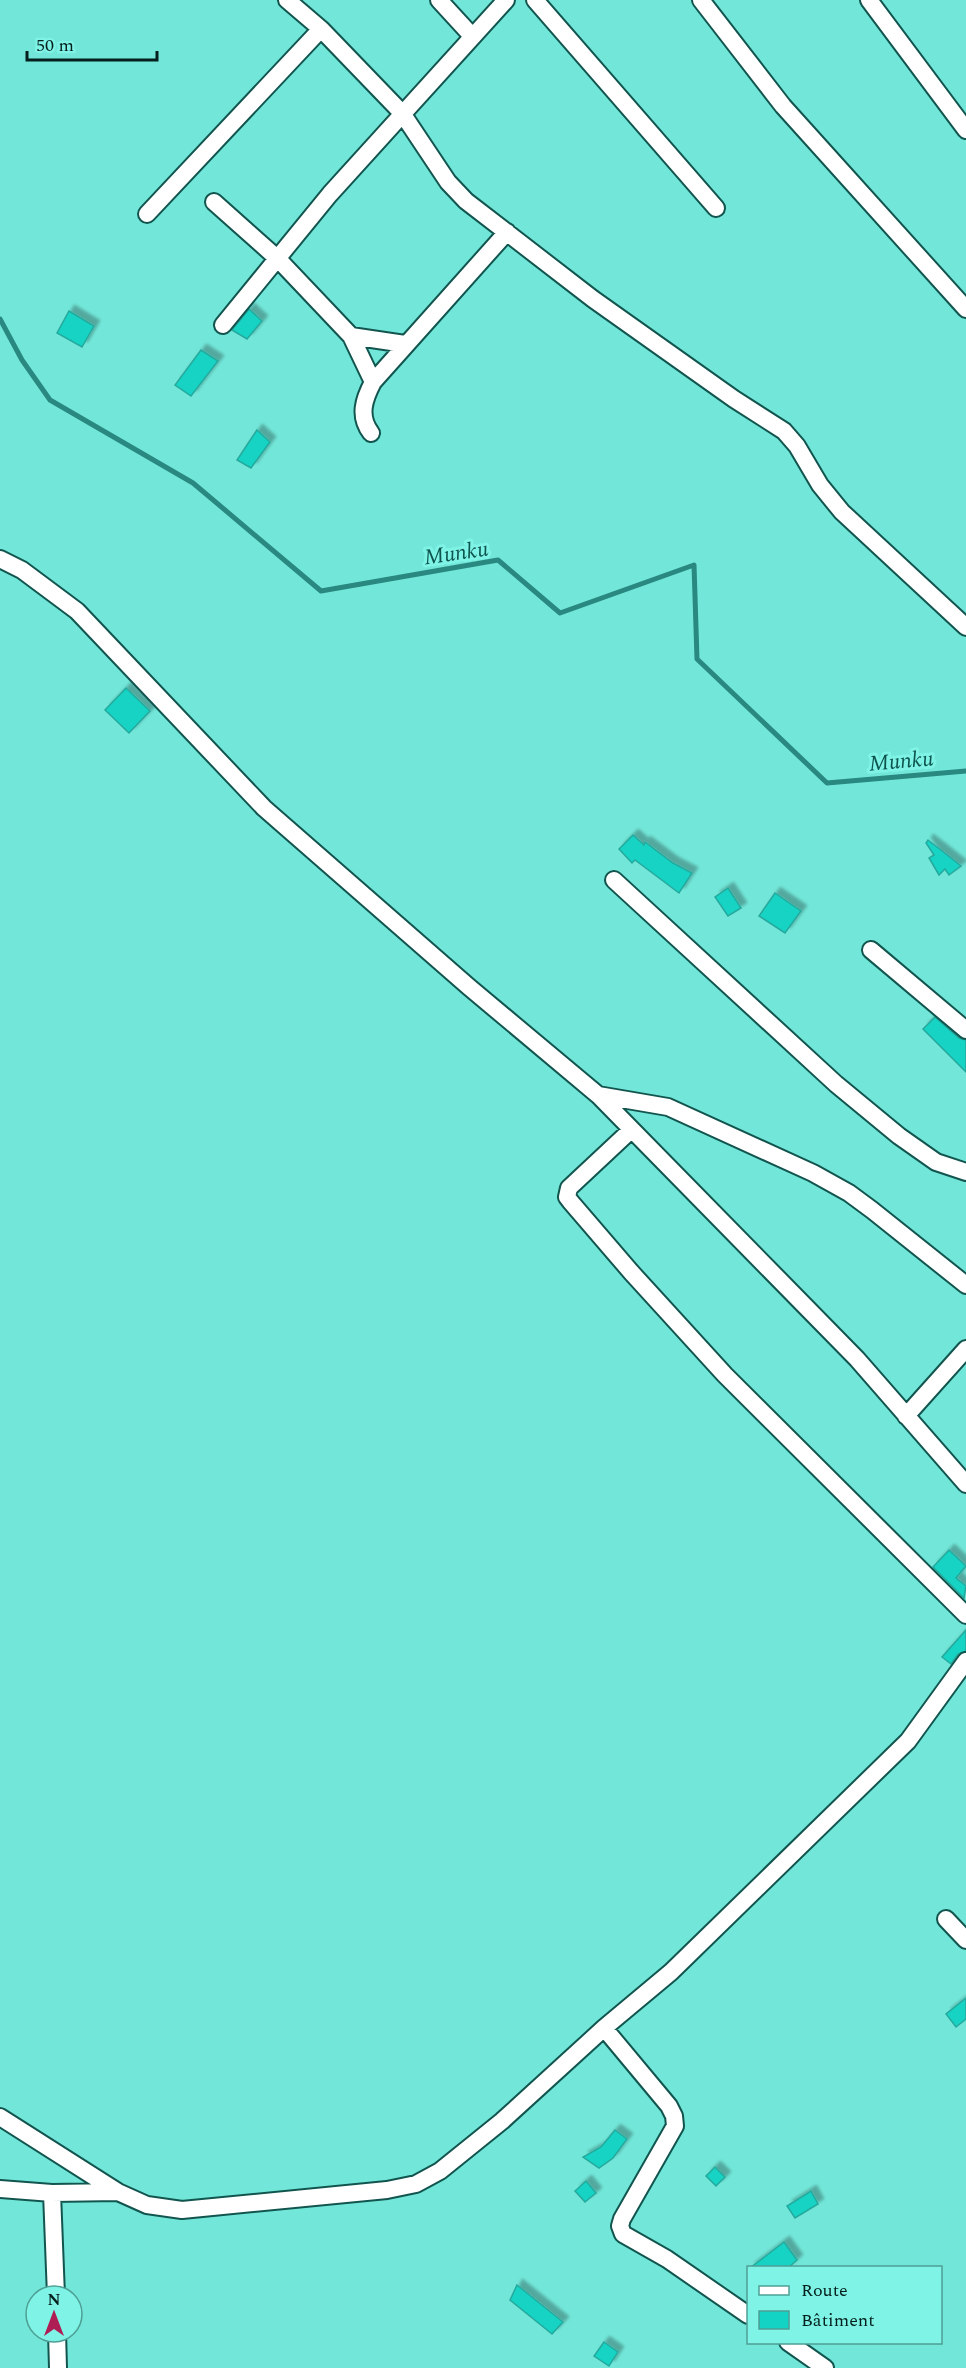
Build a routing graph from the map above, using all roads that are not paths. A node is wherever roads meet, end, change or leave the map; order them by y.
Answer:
1 (287, 0) edge
2 (439, 0) edge
3 (506, 0) edge
4 (536, 0) edge
5 (701, 0) edge
6 (869, 0) edge
7 (321, 29) junction
8 (472, 36) junction
9 (402, 113) junction
10 (966, 130) edge
11 (214, 202) dead end
12 (716, 208) dead end
13 (147, 214) dead end
14 (507, 232) junction
15 (278, 259) junction
16 (966, 309) edge
17 (223, 325) dead end
18 (351, 336) junction
19 (405, 344) junction
20 (373, 382) junction
21 (371, 433) dead end
22 (0, 560) edge
23 (966, 627) edge
24 (614, 880) dead end
25 (871, 950) dead end
26 (966, 1030) edge
27 (598, 1095) junction
28 (631, 1130) junction
29 (966, 1172) edge
30 (966, 1285) edge
31 (966, 1349) edge
32 (906, 1416) junction
33 (966, 1484) edge
34 (966, 1615) edge
35 (966, 1661) edge
36 (946, 1919) dead end
37 (966, 1940) edge
38 (604, 2028) junction
39 (0, 2117) edge
40 (0, 2189) edge
41 (118, 2192) junction
42 (52, 2193) junction
43 (56, 2284) edge
44 (747, 2314) edge
45 (57, 2344) edge
46 (789, 2344) edge
47 (58, 2368) edge
48 (825, 2368) edge

1 - 7 street
2 - 8 street
3 - 8 street
4 - 12 street
5 - 16 street
6 - 10 street
7 - 9 street
7 - 13 street
8 - 9 street
9 - 14 street
9 - 15 street
11 - 15 street
14 - 19 street
14 - 23 street
15 - 17 street
15 - 18 street
18 - 19 street
18 - 20 street
19 - 20 street
20 - 21 street
22 - 27 street
24 - 29 street
25 - 26 street
27 - 28 street
27 - 30 street
28 - 32 street
28 - 34 street
31 - 32 street
32 - 33 street
35 - 38 street
36 - 37 street
38 - 41 street
38 - 44 street
39 - 41 street
40 - 42 street
41 - 42 street
42 - 43 street
45 - 47 street
46 - 48 street

